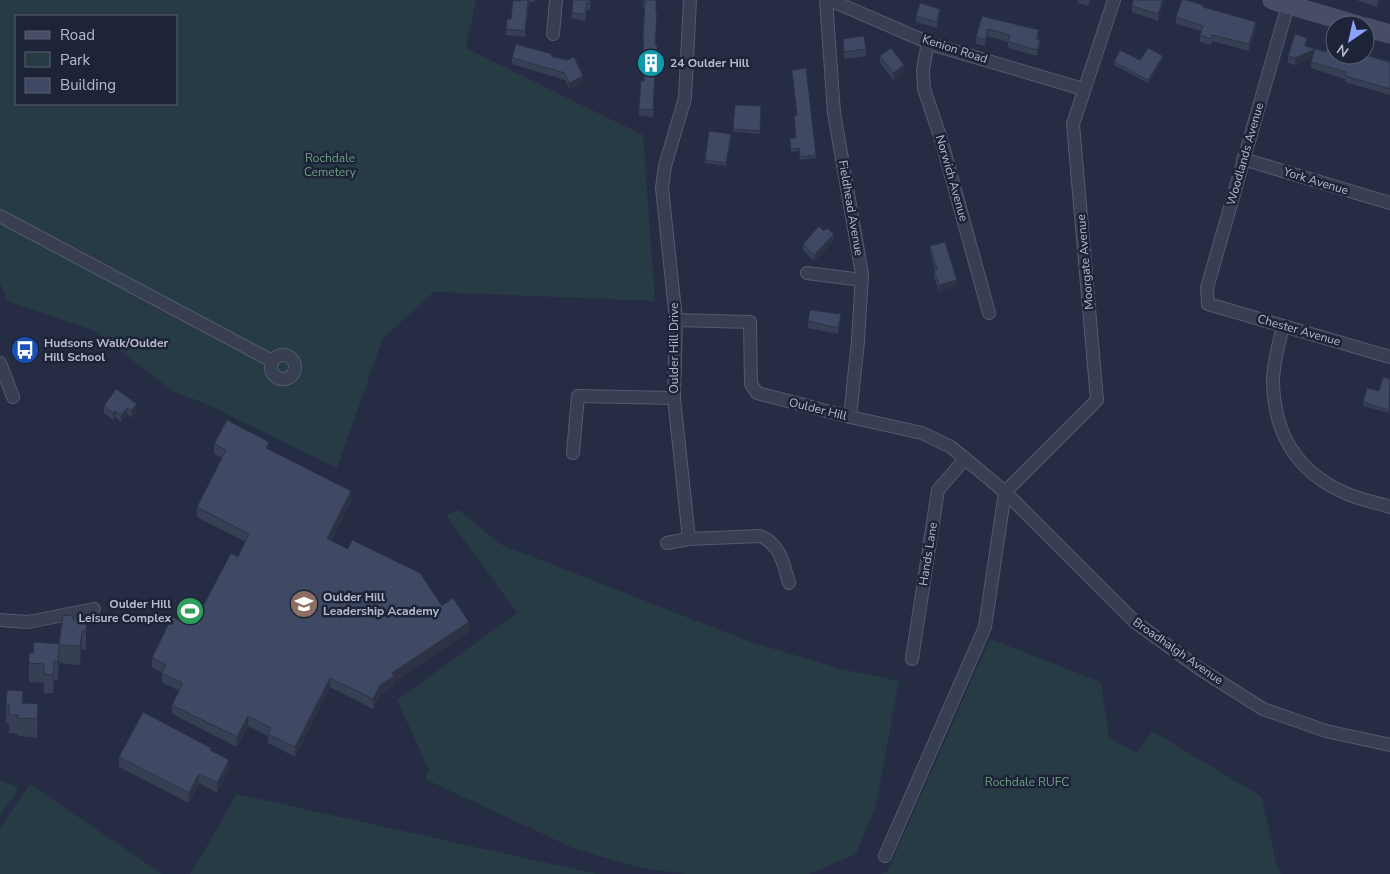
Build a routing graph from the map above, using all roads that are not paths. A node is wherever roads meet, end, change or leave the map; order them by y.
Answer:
1 (556, 0) edge
2 (690, 0) edge
3 (826, 0) edge
4 (830, 0) edge
5 (1114, 0) edge
6 (1280, 2) edge
7 (1325, 15) edge
8 (1375, 29) edge
9 (1390, 32) edge
10 (553, 34) dead end
11 (928, 42) junction
12 (1084, 89) junction
13 (1243, 159) junction
14 (1390, 203) edge
15 (0, 216) edge
16 (807, 273) dead end
17 (862, 280) junction
18 (1208, 304) joint
19 (989, 313) dead end
20 (676, 320) junction
21 (1283, 326) junction
22 (1390, 357) edge
23 (272, 361) dead end
24 (0, 363) edge
25 (13, 397) dead end
26 (674, 398) junction
27 (850, 417) junction
28 (573, 453) dead end
29 (965, 460) junction
30 (1005, 492) junction
31 (1390, 507) edge
32 (689, 540) junction
33 (668, 543) dead end
34 (789, 583) dead end
35 (94, 609) dead end
36 (0, 620) edge
37 (912, 659) dead end
38 (1390, 745) edge
39 (885, 856) dead end

1 - 10 street
2 - 20 street, Oulder Hill Drive
3 - 17 street, Fieldhead Avenue
4 - 11 street, Kenion Road
5 - 12 street, Moorgate Avenue
6 - 7 main road
6 - 13 street, Woodlands Avenue
8 - 9 main road
11 - 12 street, Kenion Road
11 - 19 street, Norwich Avenue
12 - 30 street, Moorgate Avenue
13 - 14 street, York Avenue
13 - 18 street, Woodlands Avenue
15 - 23 street
16 - 17 street
17 - 27 street, Fieldhead Avenue
18 - 21 street, Chester Avenue
20 - 26 street, Oulder Hill Drive
20 - 27 street, Oulder Hill
21 - 22 street, Chester Avenue
21 - 31 street
24 - 25 street
26 - 28 street
26 - 32 street, Oulder Hill Drive
27 - 29 street, Oulder Hill
29 - 30 street, Oulder Hill
29 - 37 street, Hands Lane
30 - 38 street, Broadhalgh Avenue
30 - 39 street
32 - 33 street
32 - 34 street
35 - 36 street

